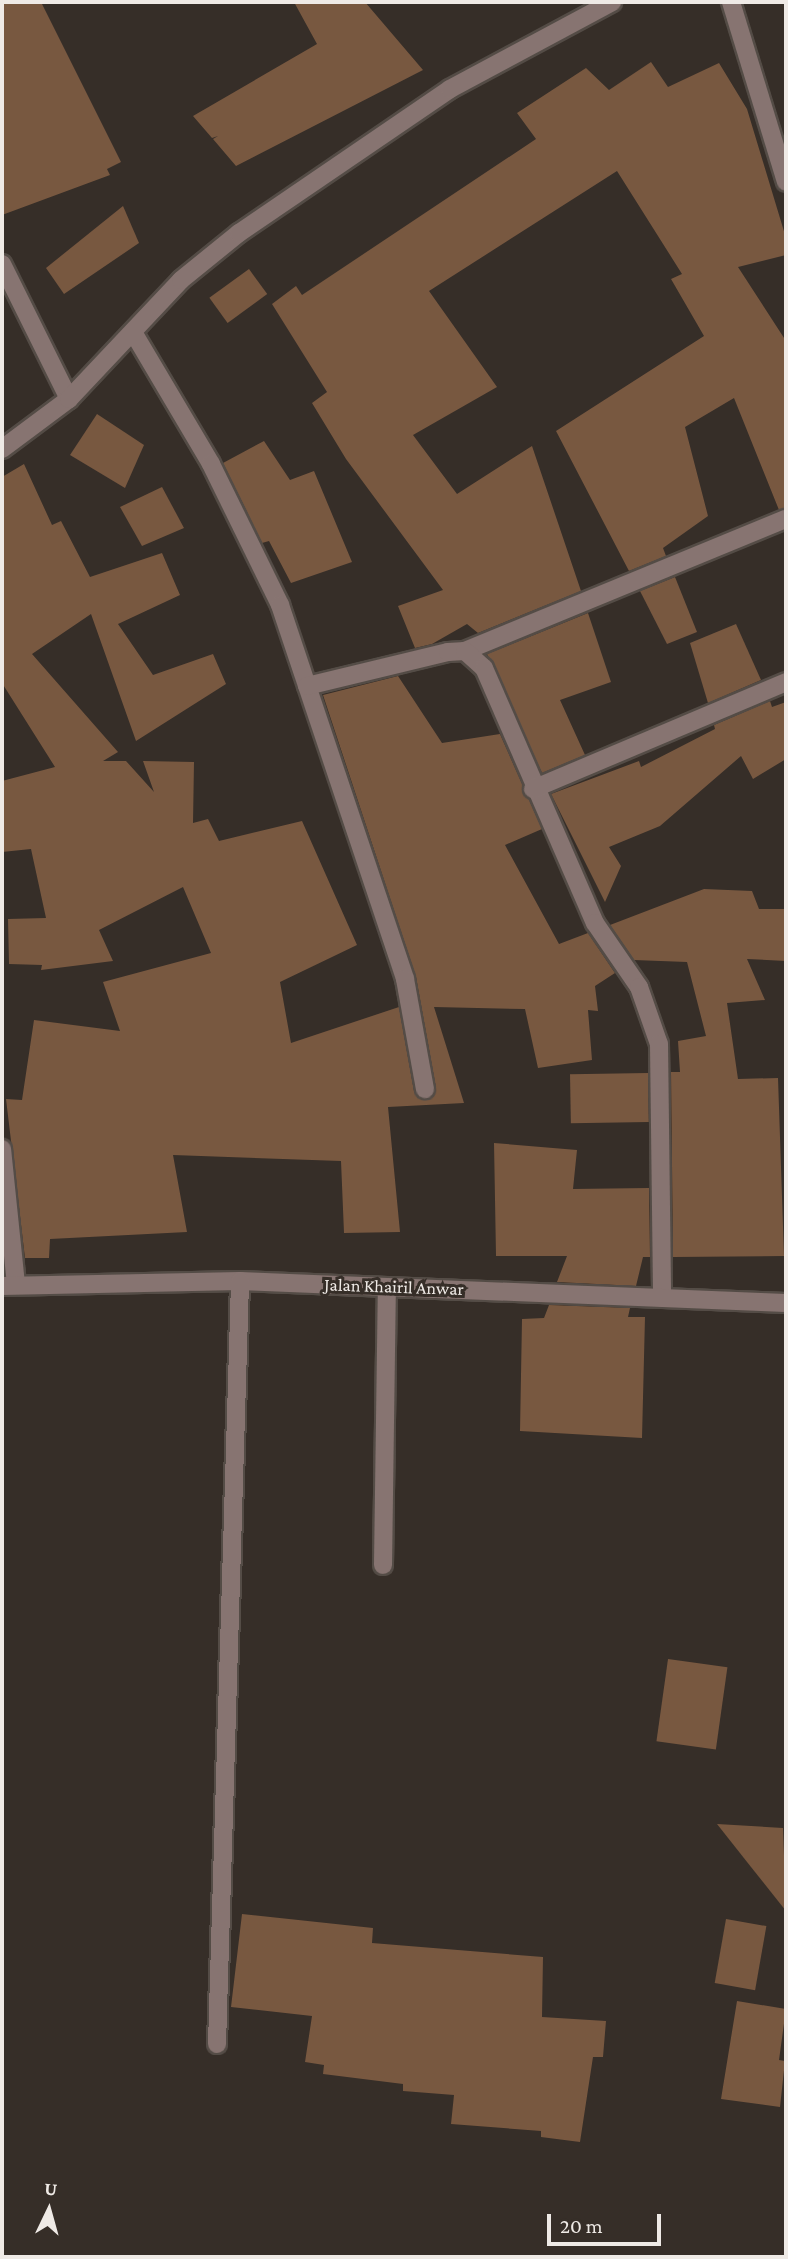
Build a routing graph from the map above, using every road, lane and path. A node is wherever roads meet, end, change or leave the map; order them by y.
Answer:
1 (612, 2) edge
2 (731, 2) edge
3 (786, 182) edge
4 (2, 264) edge
5 (132, 332) junction
6 (69, 399) junction
7 (2, 449) edge
8 (786, 519) edge
9 (465, 651) junction
10 (786, 682) edge
11 (307, 686) junction
12 (533, 789) junction
13 (425, 1089) dead end
14 (2, 1149) edge
15 (240, 1281) junction
16 (9, 1285) edge
17 (387, 1287) junction
18 (662, 1298) junction
19 (786, 1303) edge
20 (383, 1565) dead end
21 (217, 2044) dead end

1 - 5 street
2 - 3 street
4 - 6 street
5 - 6 street
5 - 11 street
6 - 7 street
8 - 9 street
9 - 11 street
9 - 12 street
10 - 12 street
11 - 13 street
12 - 18 street
14 - 16 street
15 - 16 street, Jalan Khairil Anwar
15 - 17 street, Jalan Khairil Anwar
15 - 21 street
17 - 18 street, Jalan Khairil Anwar
17 - 20 street
18 - 19 street, Jalan Khairil Anwar

